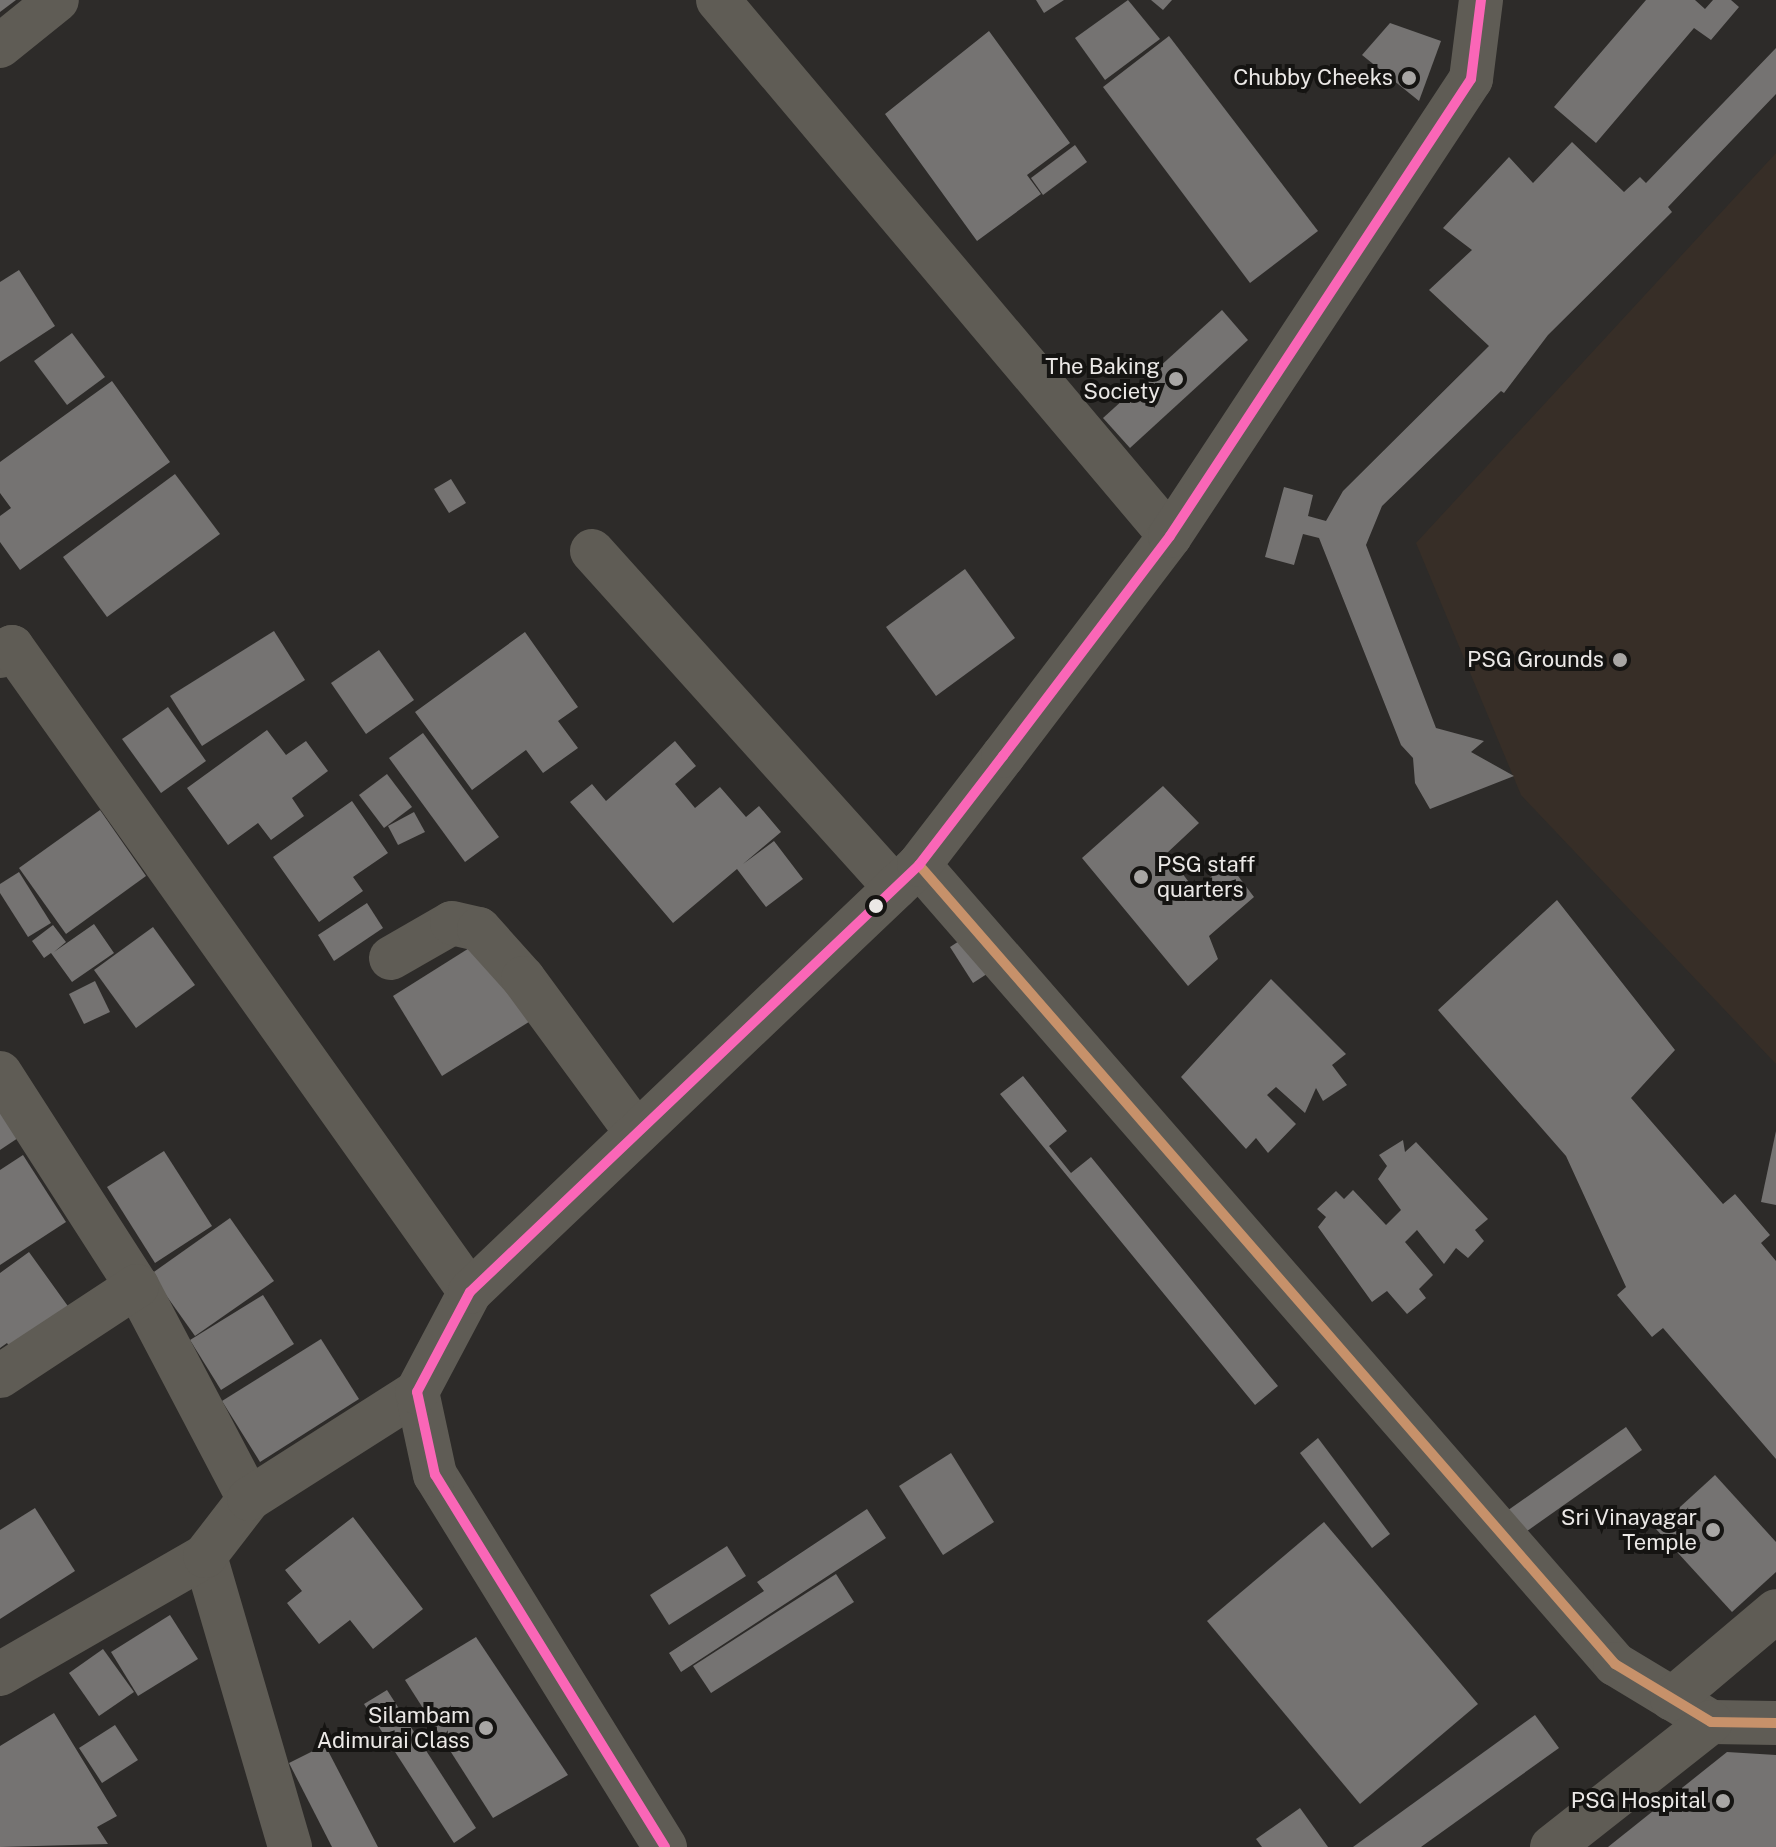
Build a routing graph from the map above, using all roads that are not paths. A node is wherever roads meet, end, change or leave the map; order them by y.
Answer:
1 (57, 0) edge
2 (718, 0) edge
3 (1481, 0) edge
4 (0, 46) edge
5 (1170, 536) junction
6 (592, 551) dead end
7 (4, 643) edge
8 (907, 876) junction
9 (391, 958) dead end
10 (0, 1073) edge
11 (637, 1133) junction
12 (137, 1286) junction
13 (470, 1292) junction
14 (0, 1376) edge
15 (417, 1392) junction
16 (249, 1499) junction
17 (205, 1556) junction
18 (1776, 1611) edge
19 (0, 1674) edge
20 (1672, 1699) junction
21 (1711, 1722) junction
22 (1776, 1723) edge
23 (290, 1847) edge
24 (665, 1847) edge
25 (1552, 1847) edge

1 - 4 street
2 - 5 street
3 - 5 street
5 - 8 street
6 - 8 street
7 - 13 street
8 - 11 street
8 - 20 street
9 - 11 street
10 - 12 street
11 - 13 street
12 - 14 street
12 - 16 street
13 - 15 street
15 - 16 street
15 - 24 street
16 - 17 street
17 - 19 street
17 - 23 street
18 - 20 street
20 - 21 street
21 - 22 street
21 - 25 street

